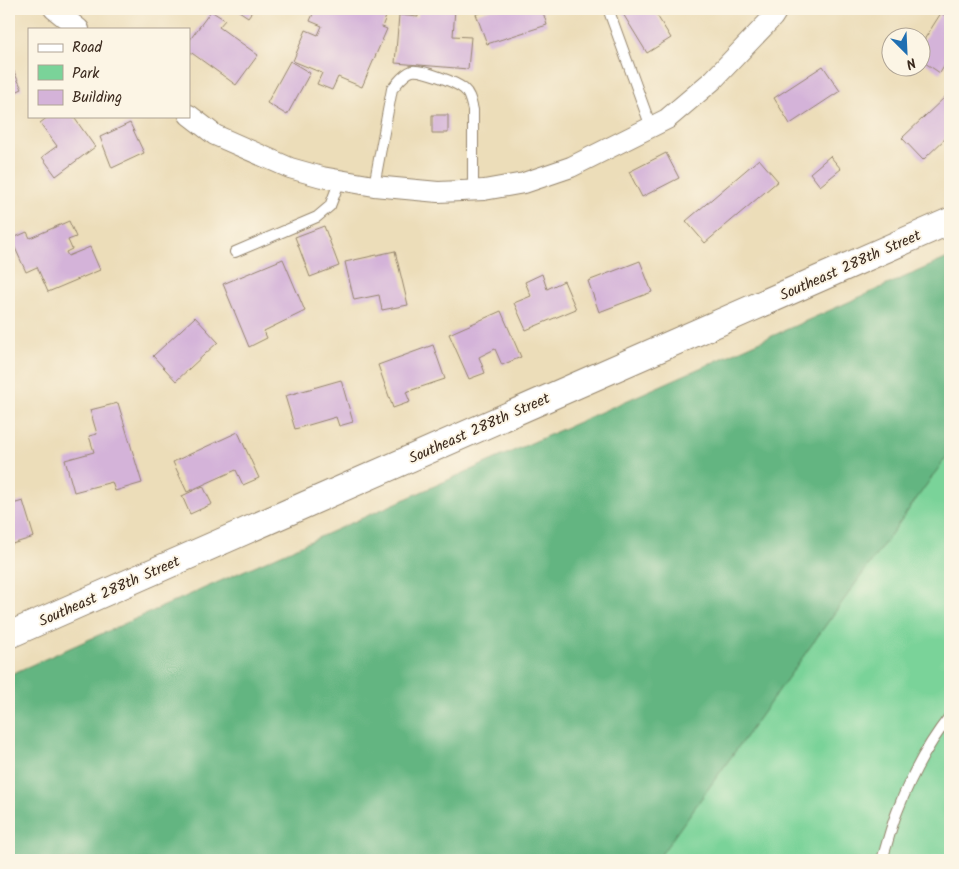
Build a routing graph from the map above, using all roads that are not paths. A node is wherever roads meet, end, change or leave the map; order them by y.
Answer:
1 (54, 9) edge
2 (778, 9) edge
3 (610, 14) dead end
4 (78, 28) edge
5 (190, 116) edge
6 (659, 123) junction
7 (340, 180) junction
8 (374, 186) junction
9 (473, 190) junction
10 (950, 221) edge
11 (236, 252) dead end
12 (9, 635) edge
13 (950, 716) edge
14 (882, 860) edge

1 - 4 street
2 - 6 street
3 - 6 lane
5 - 7 street
6 - 9 street
7 - 8 street
7 - 11 lane
8 - 9 street
8 - 9 lane
10 - 12 street, Southeast 288th Street
13 - 14 lane

